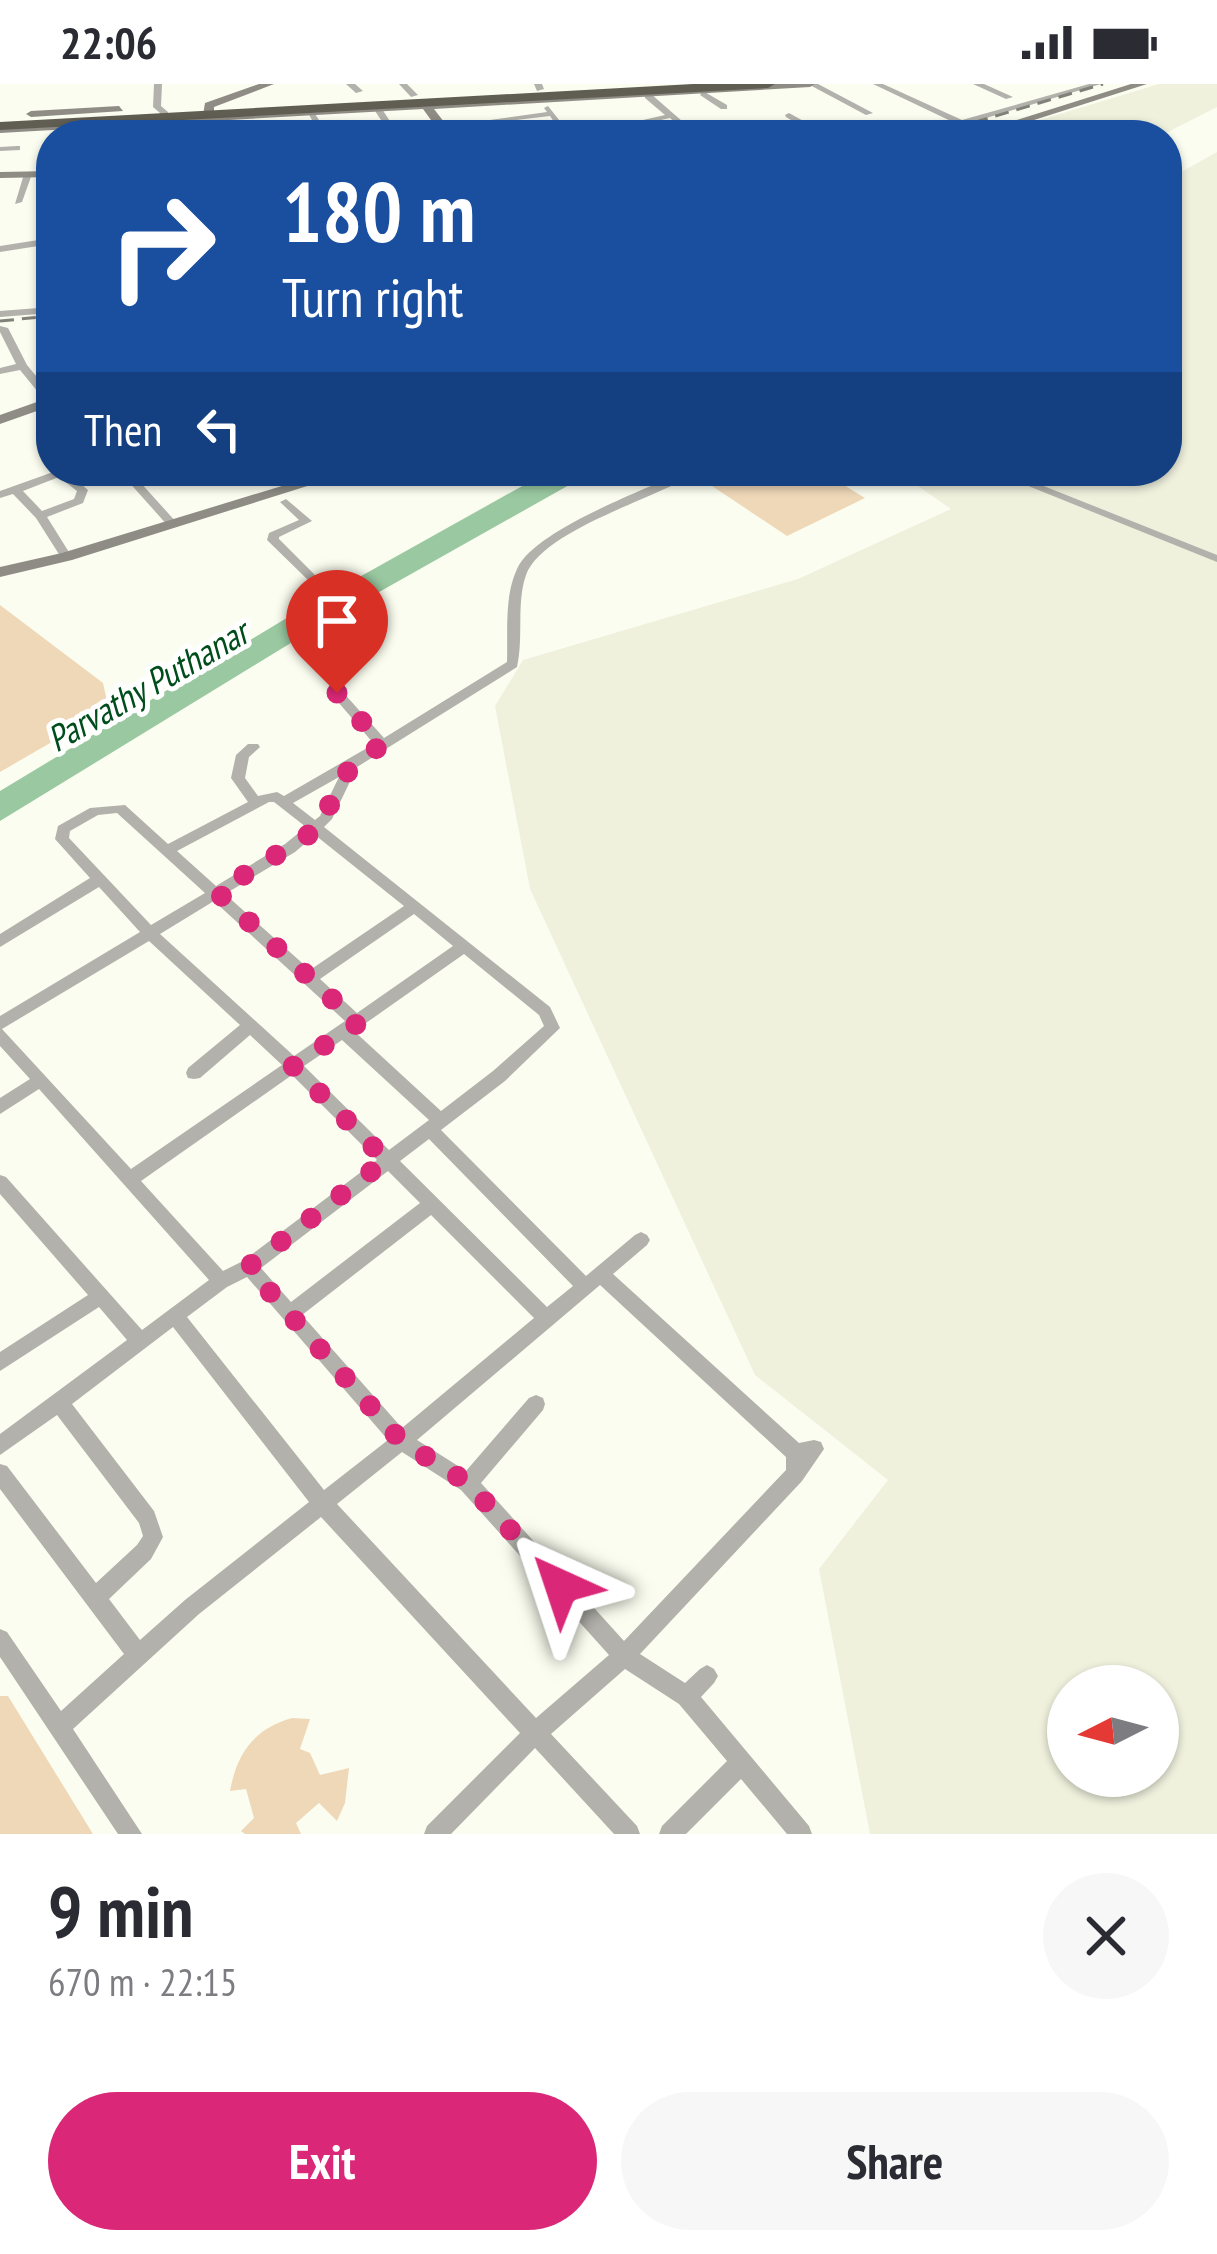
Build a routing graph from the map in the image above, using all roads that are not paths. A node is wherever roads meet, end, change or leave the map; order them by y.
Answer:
1 (158, 84) edge
2 (269, 84) edge
3 (403, 84) edge
4 (632, 84) edge
5 (768, 84) edge
6 (811, 84) edge
7 (877, 84) edge
8 (977, 84) edge
9 (1051, 84) edge
10 (1097, 84) edge
11 (1142, 84) edge
12 (702, 88) edge
13 (541, 92) edge
14 (414, 95) junction
15 (1060, 95) junction
16 (648, 96) junction
17 (1009, 97) dead end
18 (724, 107) dead end
19 (428, 108) junction
20 (379, 110) junction
21 (209, 112) junction
22 (310, 113) junction
23 (869, 113) dead end
24 (551, 114) junction
25 (789, 115) dead end
26 (670, 116) junction
27 (164, 120) edge
28 (315, 120) edge
29 (385, 120) edge
30 (437, 120) edge
31 (514, 120) edge
32 (556, 120) edge
33 (651, 120) edge
34 (675, 120) edge
35 (797, 120) edge
36 (956, 120) edge
37 (973, 120) edge
38 (1024, 120) edge
39 (36, 123) edge
40 (0, 124) edge
41 (36, 128) edge
42 (16, 148) dead end
43 (0, 149) edge
44 (36, 161) edge
45 (30, 174) junction
46 (36, 174) edge
47 (0, 175) edge
48 (18, 202) dead end
49 (36, 243) edge
50 (0, 249) edge
51 (36, 311) edge
52 (0, 314) edge
53 (3, 328) edge
54 (22, 366) junction
55 (0, 371) edge
56 (36, 383) edge
57 (36, 407) edge
58 (0, 420) edge
59 (36, 482) edge
60 (79, 486) edge
61 (138, 486) edge
62 (299, 486) edge
63 (664, 486) edge
64 (1034, 486) edge
65 (15, 489) junction
66 (0, 495) edge
67 (286, 502) dead end
68 (40, 516) junction
69 (173, 525) junction
70 (66, 556) junction
71 (1217, 559) edge
72 (0, 572) edge
73 (312, 578) dead end
74 (337, 693) dead end
75 (382, 745) junction
76 (253, 747) dead end
77 (352, 764) junction
78 (284, 802) junction
79 (256, 803) junction
80 (316, 830) junction
81 (170, 849) junction
82 (99, 880) junction
83 (217, 892) junction
84 (415, 907) junction
85 (151, 933) junction
86 (0, 941) edge
87 (463, 947) junction
88 (310, 979) junction
89 (0, 1024) edge
90 (250, 1026) junction
91 (351, 1028) junction
92 (0, 1035) edge
93 (293, 1066) junction
94 (194, 1073) dead end
95 (40, 1081) junction
96 (0, 1107) edge
97 (435, 1124) junction
98 (386, 1160) junction
99 (130, 1180) junction
100 (0, 1182) edge
101 (431, 1205) junction
102 (641, 1240) dead end
103 (248, 1267) junction
104 (594, 1281) junction
105 (221, 1282) junction
106 (100, 1297) junction
107 (290, 1314) junction
108 (176, 1317) junction
109 (545, 1317) junction
110 (140, 1341) junction
111 (0, 1363) edge
112 (59, 1402) junction
113 (536, 1404) dead end
114 (401, 1441) junction
115 (0, 1446) edge
116 (0, 1473) edge
117 (468, 1483) junction
118 (322, 1503) junction
119 (94, 1599) junction
120 (0, 1639) edge
121 (139, 1656) junction
122 (624, 1656) junction
123 (706, 1676) dead end
124 (687, 1696) junction
125 (59, 1727) junction
126 (537, 1731) junction
127 (741, 1763) junction
128 (131, 1834) edge
129 (436, 1834) edge
130 (629, 1834) edge
131 (670, 1834) edge
132 (801, 1834) edge

1 - 27 street
2 - 21 street
3 - 14 street
4 - 13 street
5 - 21 highway
6 - 12 street
6 - 23 street
7 - 36 street
8 - 17 street
9 - 15 street
10 - 15 street
11 - 38 street
12 - 16 street
12 - 18 street
12 - 21 highway
13 - 14 street
13 - 16 street
13 - 19 street
13 - 24 street
14 - 21 street
15 - 37 street
16 - 26 street
19 - 20 street
19 - 30 street
20 - 22 street
20 - 29 street
21 - 22 street
21 - 27 highway
22 - 28 street
24 - 31 street
24 - 32 street
25 - 35 street
26 - 33 street
26 - 34 street
39 - 40 highway
40 - 41 street
42 - 43 street
44 - 45 street
45 - 46 street
45 - 47 street
45 - 48 street
49 - 50 street
51 - 52 street
53 - 54 street
54 - 55 street
54 - 56 street
57 - 58 street
59 - 65 street
60 - 68 street
61 - 69 street
62 - 69 street
63 - 75 street
64 - 71 street
65 - 66 street
65 - 68 street
67 - 73 street
68 - 70 street
69 - 70 street
70 - 72 street
74 - 75 street
75 - 77 street
76 - 79 street
77 - 78 street
77 - 80 street
78 - 79 street
78 - 80 street
79 - 81 street
80 - 83 street
80 - 84 street
81 - 82 street
81 - 83 street
82 - 85 street
82 - 86 street
83 - 85 street
83 - 88 street
84 - 87 street
84 - 88 street
85 - 89 street
85 - 90 street
87 - 91 street
87 - 97 street
88 - 91 street
90 - 93 street
90 - 94 street
91 - 93 street
91 - 97 street
92 - 95 street
93 - 98 street
93 - 99 street
95 - 96 street
95 - 99 street
97 - 98 street
97 - 104 street
98 - 101 street
98 - 103 street
99 - 105 street
100 - 106 street
101 - 107 street
101 - 109 street
102 - 104 street
103 - 105 street
103 - 107 street
104 - 109 street
104 - 122 street
105 - 108 street
106 - 110 street
106 - 111 street
107 - 114 street
108 - 110 street
108 - 118 street
109 - 114 street
110 - 112 street
112 - 115 street
112 - 119 street
113 - 117 street
114 - 117 street
114 - 118 street
116 - 119 street
117 - 122 street
118 - 121 street
118 - 126 street
119 - 121 street
120 - 125 street
121 - 125 street
122 - 124 street
122 - 126 street
123 - 124 street
124 - 127 street
125 - 128 street
126 - 129 street
126 - 130 street
127 - 131 street
127 - 132 street

